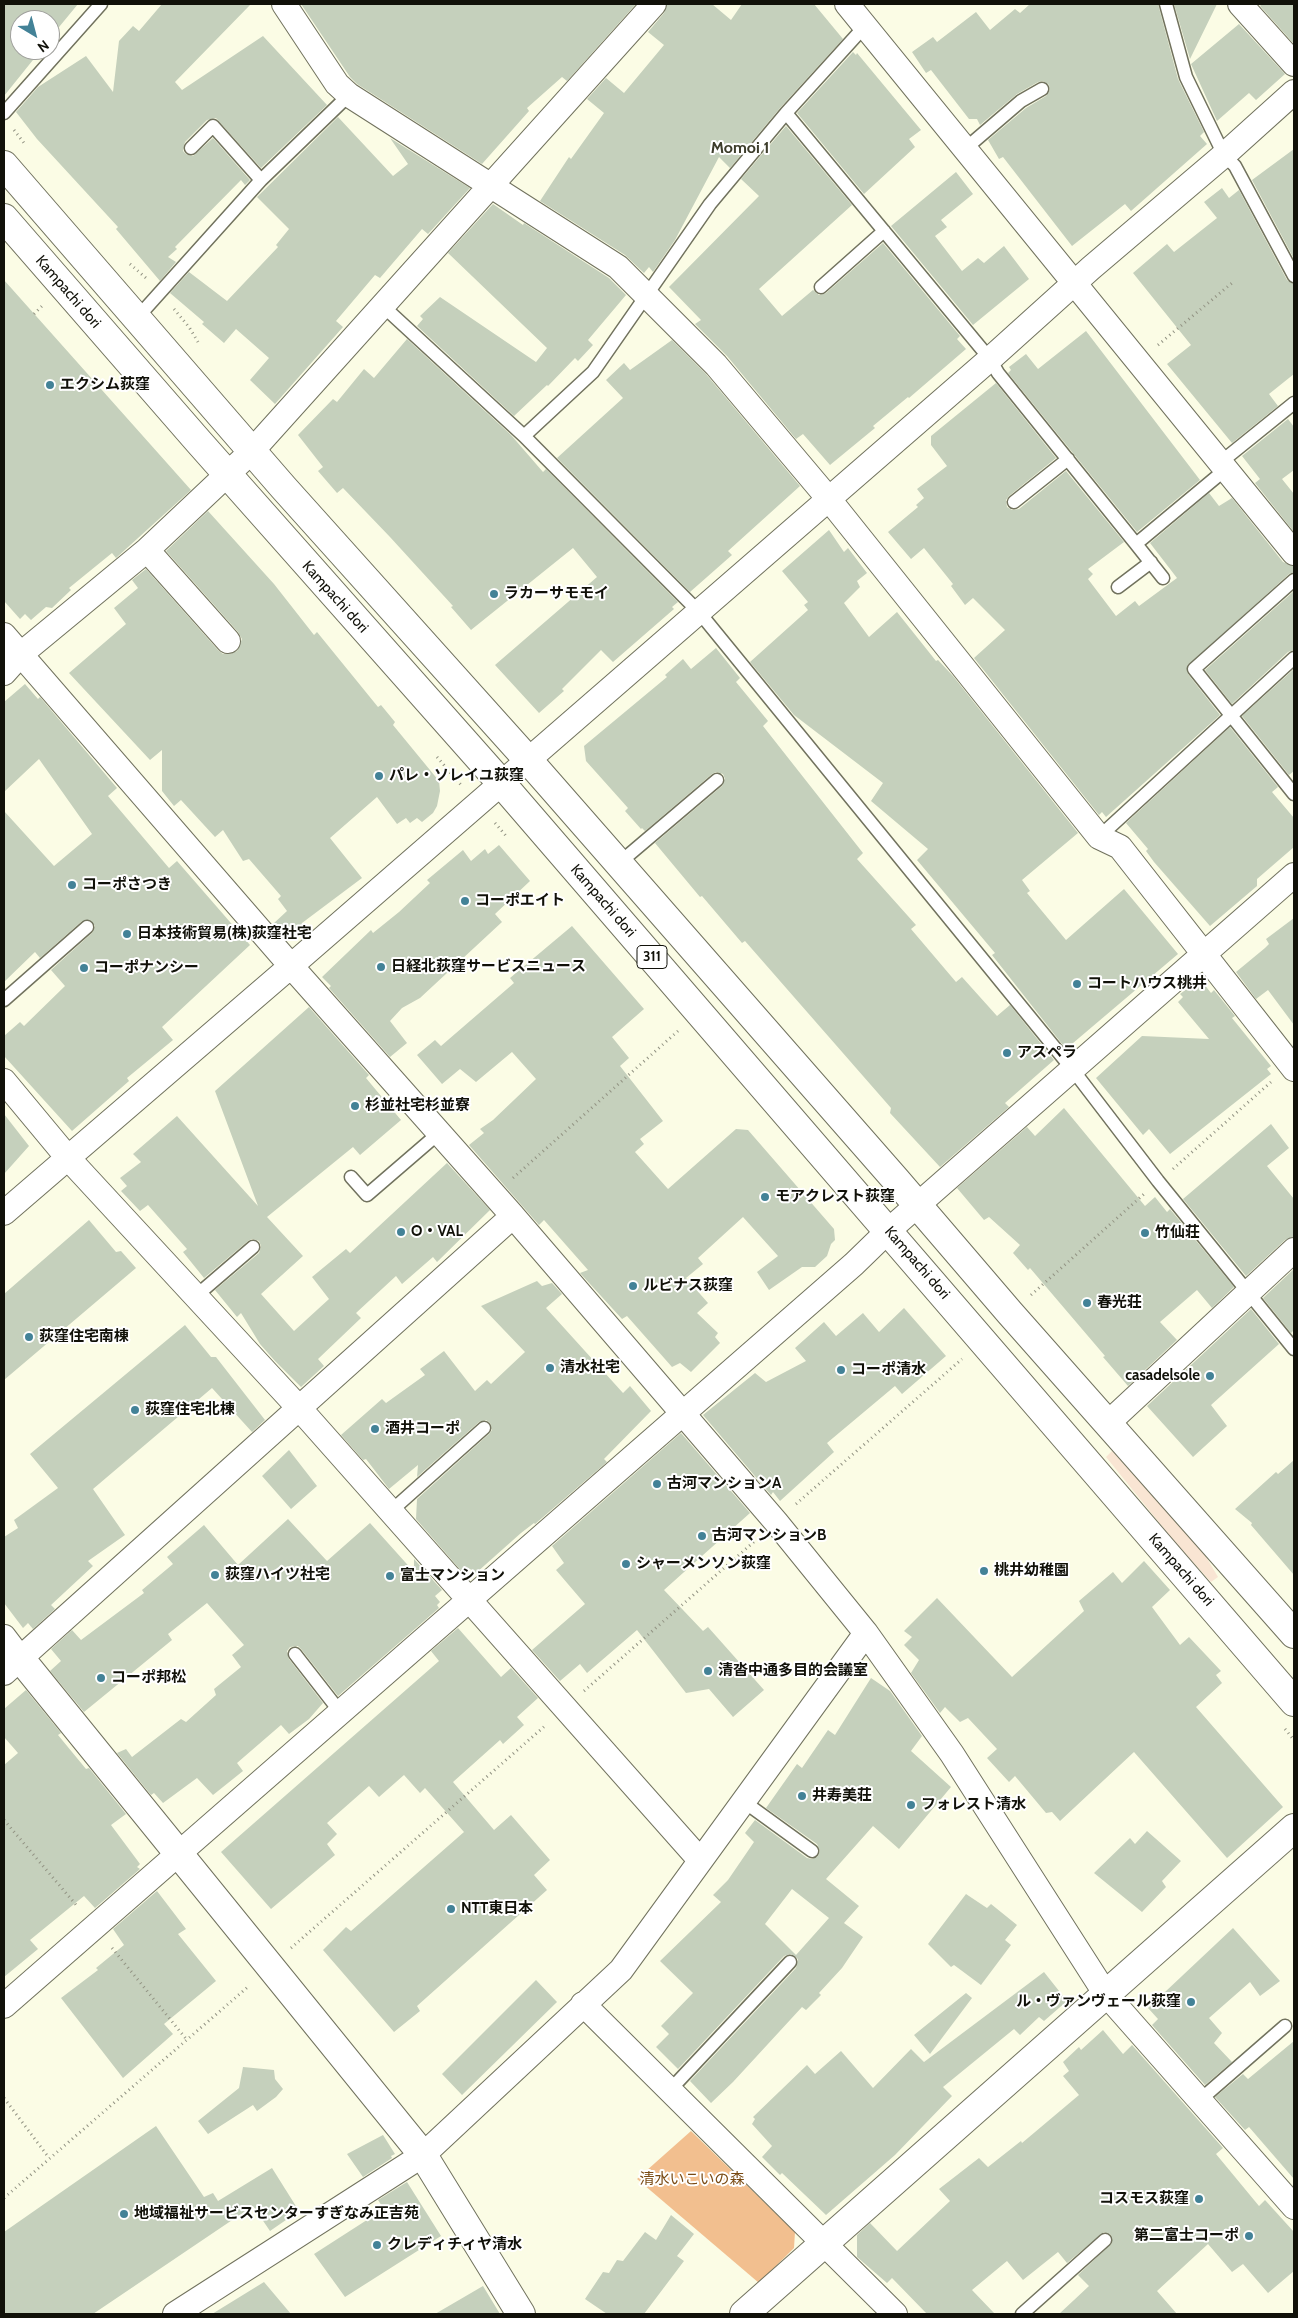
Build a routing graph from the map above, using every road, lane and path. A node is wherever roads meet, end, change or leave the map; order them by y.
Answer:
1 (101, 4) edge
2 (284, 4) edge
3 (654, 4) edge
4 (847, 4) edge
5 (1166, 4) edge
6 (1240, 4) edge
7 (865, 26) junction
8 (1294, 64) edge
9 (1042, 89) dead end
10 (1294, 92) edge
11 (349, 95) junction
12 (4, 113) edge
13 (786, 113) junction
14 (191, 148) dead end
15 (965, 149) junction
16 (1224, 155) junction
17 (4, 165) edge
18 (261, 180) junction
19 (491, 186) junction
20 (4, 218) edge
21 (884, 231) junction
22 (1294, 276) edge
23 (1074, 283) junction
24 (1232, 283) dead end
25 (821, 287) dead end
26 (646, 294) junction
27 (43, 306) dead end
28 (384, 307) junction
29 (34, 314) dead end
30 (137, 318) junction
31 (990, 359) junction
32 (1139, 362) junction
33 (1294, 403) edge
34 (524, 436) junction
35 (252, 451) junction
36 (1068, 459) junction
37 (1223, 466) junction
38 (228, 475) junction
39 (828, 498) junction
40 (1014, 502) dead end
41 (1136, 544) junction
42 (147, 550) junction
43 (1294, 553) edge
44 (1150, 562) junction
45 (1164, 578) dead end
46 (1294, 580) edge
47 (1118, 587) dead end
48 (699, 612) junction
49 (4, 635) edge
50 (228, 641) dead end
51 (21, 654) junction
52 (1294, 658) edge
53 (4, 673) edge
54 (1232, 716) junction
55 (529, 761) junction
56 (717, 780) dead end
57 (502, 784) junction
58 (1294, 794) edge
59 (1099, 837) junction
60 (618, 864) junction
61 (1294, 875) edge
62 (88, 927) dead end
63 (1205, 954) junction
64 (291, 966) junction
65 (4, 1000) edge
66 (679, 1031) dead end
67 (1294, 1069) edge
68 (1073, 1070) junction
69 (4, 1081) edge
70 (439, 1134) junction
71 (68, 1158) junction
72 (351, 1177) dead end
73 (494, 1195) junction
74 (918, 1206) junction
75 (4, 1213) edge
76 (513, 1216) junction
77 (889, 1230) junction
78 (253, 1247) dead end
79 (1294, 1250) edge
80 (1248, 1292) junction
81 (196, 1296) junction
82 (1294, 1349) edge
83 (963, 1358) dead end
84 (300, 1409) junction
85 (682, 1414) junction
86 (1107, 1424) junction
87 (484, 1428) dead end
88 (390, 1512) junction
89 (776, 1522) junction
90 (469, 1601) junction
91 (866, 1633) junction
92 (1294, 1634) edge
93 (295, 1654) dead end
94 (9, 1656) edge
95 (1294, 1702) edge
96 (567, 1708) junction
97 (341, 1713) junction
98 (743, 1801) junction
99 (1294, 1828) edge
100 (812, 1851) dead end
101 (179, 1854) junction
102 (700, 1860) junction
103 (790, 1962) dead end
104 (269, 1967) junction
105 (1105, 1993) junction
106 (5, 2002) edge
107 (583, 2004) junction
108 (1285, 2026) dead end
109 (671, 2089) junction
110 (4, 2098) edge
111 (1200, 2100) junction
112 (423, 2156) junction
113 (49, 2158) junction
114 (4, 2198) edge
115 (1294, 2207) edge
116 (1105, 2240) dead end
117 (823, 2242) junction
118 (175, 2314) edge
119 (521, 2314) edge
120 (744, 2314) edge
121 (895, 2314) edge
122 (1022, 2314) edge

1 - 12 lane
2 - 11 street
3 - 19 street
4 - 7 street
5 - 16 lane
6 - 8 street
7 - 13 lane
7 - 15 street
9 - 15 lane
10 - 16 street
11 - 18 lane
11 - 19 street
13 - 21 lane
13 - 26 lane
14 - 18 lane
15 - 23 street
16 - 22 lane
16 - 23 street
17 - 30 main road, 311
18 - 30 lane
19 - 26 street
19 - 28 street
20 - 38 main road, Kampachi dori / 311
21 - 25 lane
21 - 31 lane
23 - 31 street
23 - 32 street
24 - 32 path
26 - 34 lane
26 - 39 street
27 - 29 path
28 - 34 lane
28 - 35 street
30 - 35 main road, 311
31 - 36 lane
31 - 39 street
32 - 37 street
33 - 37 lane
34 - 48 lane
35 - 38 street
35 - 55 main road, 311
36 - 40 lane
36 - 41 lane
37 - 41 lane
37 - 43 street
38 - 42 street
38 - 57 main road, Kampachi dori / 311
39 - 48 street
39 - 59 street
41 - 44 lane
42 - 50 street
42 - 51 street
44 - 45 lane
44 - 47 lane
46 - 54 lane
48 - 55 street
48 - 68 lane
49 - 51 street
51 - 53 street
51 - 64 street
52 - 54 lane
54 - 58 lane
54 - 59 lane
55 - 57 street
55 - 60 main road, 311
56 - 60 lane
57 - 64 street
57 - 77 main road, Kampachi dori / 311
59 - 63 street
60 - 74 main road, 311
61 - 63 street
62 - 65 lane
63 - 67 street
63 - 68 street
64 - 70 street
64 - 71 street
66 - 73 path
68 - 74 street
68 - 80 lane
69 - 71 street
70 - 72 lane
70 - 73 street
71 - 75 street
71 - 81 street
73 - 76 street
74 - 77 street
74 - 86 main road, 311
76 - 84 street
76 - 85 street
77 - 85 street
77 - 95 main road, Kampachi dori / 311
78 - 81 lane
79 - 80 street
80 - 82 lane
80 - 86 street
81 - 84 street
83 - 89 path
84 - 88 street
84 - 94 street
85 - 89 street
85 - 90 street
86 - 92 main road, 311
87 - 88 lane
88 - 90 street
89 - 91 street
89 - 96 path
90 - 96 street
90 - 97 street
91 - 98 street
91 - 105 street
93 - 97 lane
94 - 101 main road
96 - 102 street
96 - 104 path
97 - 101 street
98 - 100 lane
98 - 102 street
99 - 105 main road
101 - 104 main road
101 - 106 street
102 - 107 street
103 - 109 lane
104 - 112 main road
104 - 113 path
105 - 111 street
105 - 117 main road
107 - 109 street
107 - 112 street
108 - 111 lane
109 - 117 street
110 - 113 path
111 - 115 street
112 - 118 street
112 - 119 main road
113 - 114 path
116 - 122 lane
117 - 120 main road
117 - 121 street

